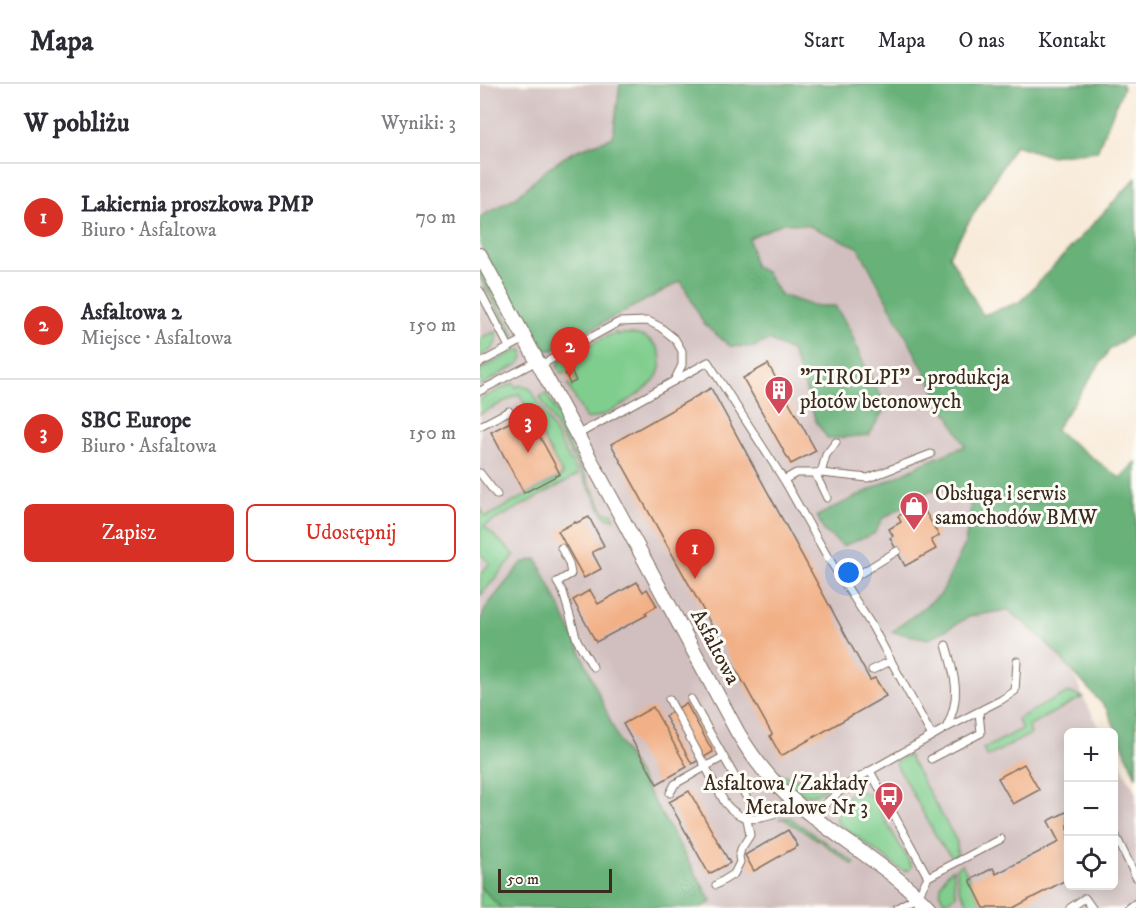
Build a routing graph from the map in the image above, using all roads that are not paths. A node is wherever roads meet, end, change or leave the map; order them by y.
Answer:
1 (480, 255) edge
2 (480, 291) edge
3 (525, 339) junction
4 (509, 347) junction
5 (480, 363) edge
6 (538, 363) junction
7 (674, 381) junction
8 (480, 391) edge
9 (508, 411) dead end
10 (480, 426) edge
11 (577, 435) junction
12 (836, 442) dead end
13 (931, 453) dead end
14 (480, 473) edge
15 (818, 473) junction
16 (784, 480) junction
17 (497, 495) dead end
18 (827, 498) dead end
19 (561, 548) dead end
20 (897, 551) dead end
21 (845, 583) junction
22 (946, 645) dead end
23 (891, 661) junction
24 (1017, 661) dead end
25 (593, 667) dead end
26 (872, 670) dead end
27 (669, 699) dead end
28 (690, 699) dead end
29 (979, 712) junction
30 (946, 728) junction
31 (932, 736) junction
32 (723, 757) junction
33 (931, 759) dead end
34 (705, 768) junction
35 (870, 771) junction
36 (670, 793) dead end
37 (748, 800) dead end
38 (798, 805) junction
39 (811, 816) junction
40 (747, 819) junction
41 (1115, 836) edge
42 (1001, 838) dead end
43 (928, 877) junction
44 (1136, 877) edge
45 (716, 885) dead end
46 (918, 896) junction
47 (1136, 903) edge
48 (1090, 907) edge
49 (897, 908) edge
50 (929, 908) edge
51 (1071, 908) edge
52 (1129, 908) edge

1 - 3 street, Asfaltowa
2 - 4 lane
3 - 4 lane
3 - 6 street, Asfaltowa
4 - 5 lane
6 - 7 lane
6 - 8 lane
6 - 11 street, Asfaltowa
7 - 11 lane
7 - 16 lane
9 - 10 lane
11 - 38 street, Asfaltowa
12 - 15 lane
13 - 15 lane
14 - 17 lane
15 - 16 lane
15 - 18 lane
16 - 21 lane
19 - 25 lane
20 - 21 lane
21 - 23 lane
22 - 30 lane
23 - 26 lane
23 - 31 lane
24 - 29 lane
27 - 34 lane
28 - 32 lane
29 - 30 lane
29 - 33 lane
30 - 31 lane
31 - 35 lane
32 - 34 lane
32 - 37 lane
34 - 36 lane
34 - 40 lane
35 - 39 lane
35 - 43 lane
38 - 39 street, Asfaltowa
38 - 40 lane
39 - 46 street, Asfaltowa
40 - 45 lane
41 - 44 lane
42 - 43 lane
43 - 46 lane
46 - 49 lane
46 - 50 street, Asfaltowa
47 - 52 lane
48 - 51 lane

